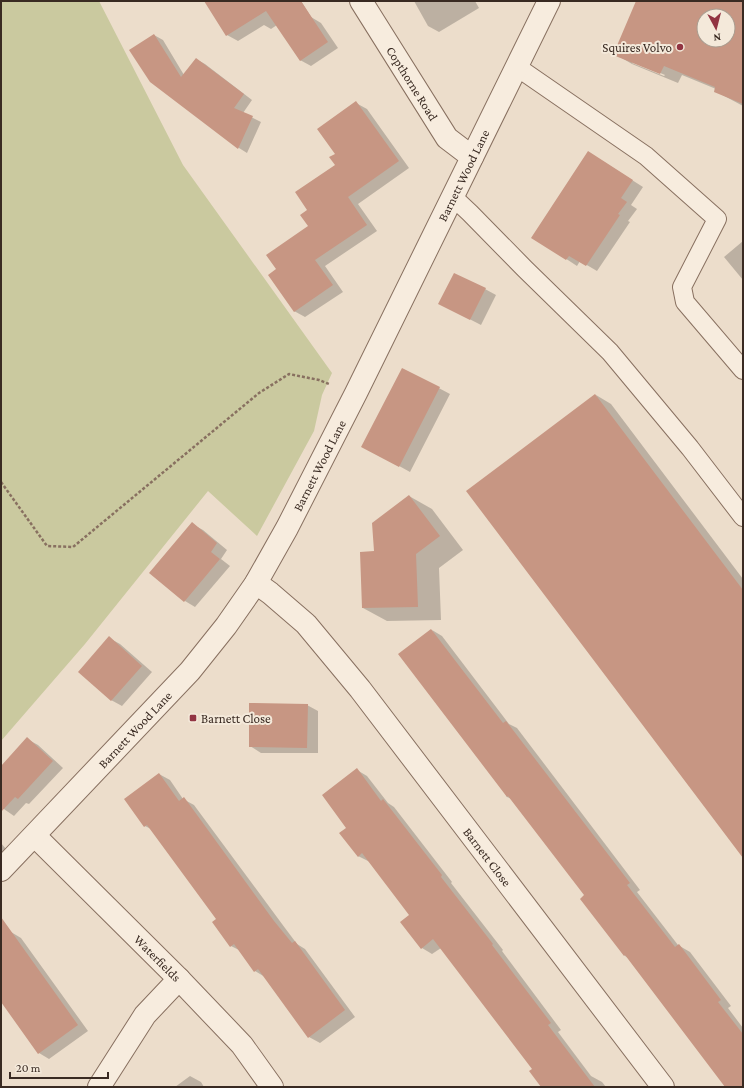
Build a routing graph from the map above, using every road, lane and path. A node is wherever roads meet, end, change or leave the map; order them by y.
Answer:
1 (361, 1) edge
2 (549, 1) edge
3 (517, 66) junction
4 (472, 157) junction
5 (452, 197) junction
6 (743, 370) edge
7 (356, 393) junction
8 (1, 482) edge
9 (743, 517) edge
10 (256, 582) junction
11 (35, 836) junction
12 (1, 870) edge
13 (179, 979) junction
14 (99, 1087) edge
15 (272, 1087) edge
16 (663, 1087) edge

1 - 4 street, Copthorne Road
2 - 3 street, Barnett Wood Lane
3 - 4 street, Barnett Wood Lane
3 - 6 lane
4 - 5 street, Barnett Wood Lane
5 - 7 street, Barnett Wood Lane
5 - 9 lane
7 - 8 path
7 - 10 street, Barnett Wood Lane
10 - 11 street, Barnett Wood Lane
10 - 16 street, Barnett Close
11 - 12 street, Barnett Wood Lane
11 - 13 street, Waterfields
13 - 14 street
13 - 15 street, Waterfields

